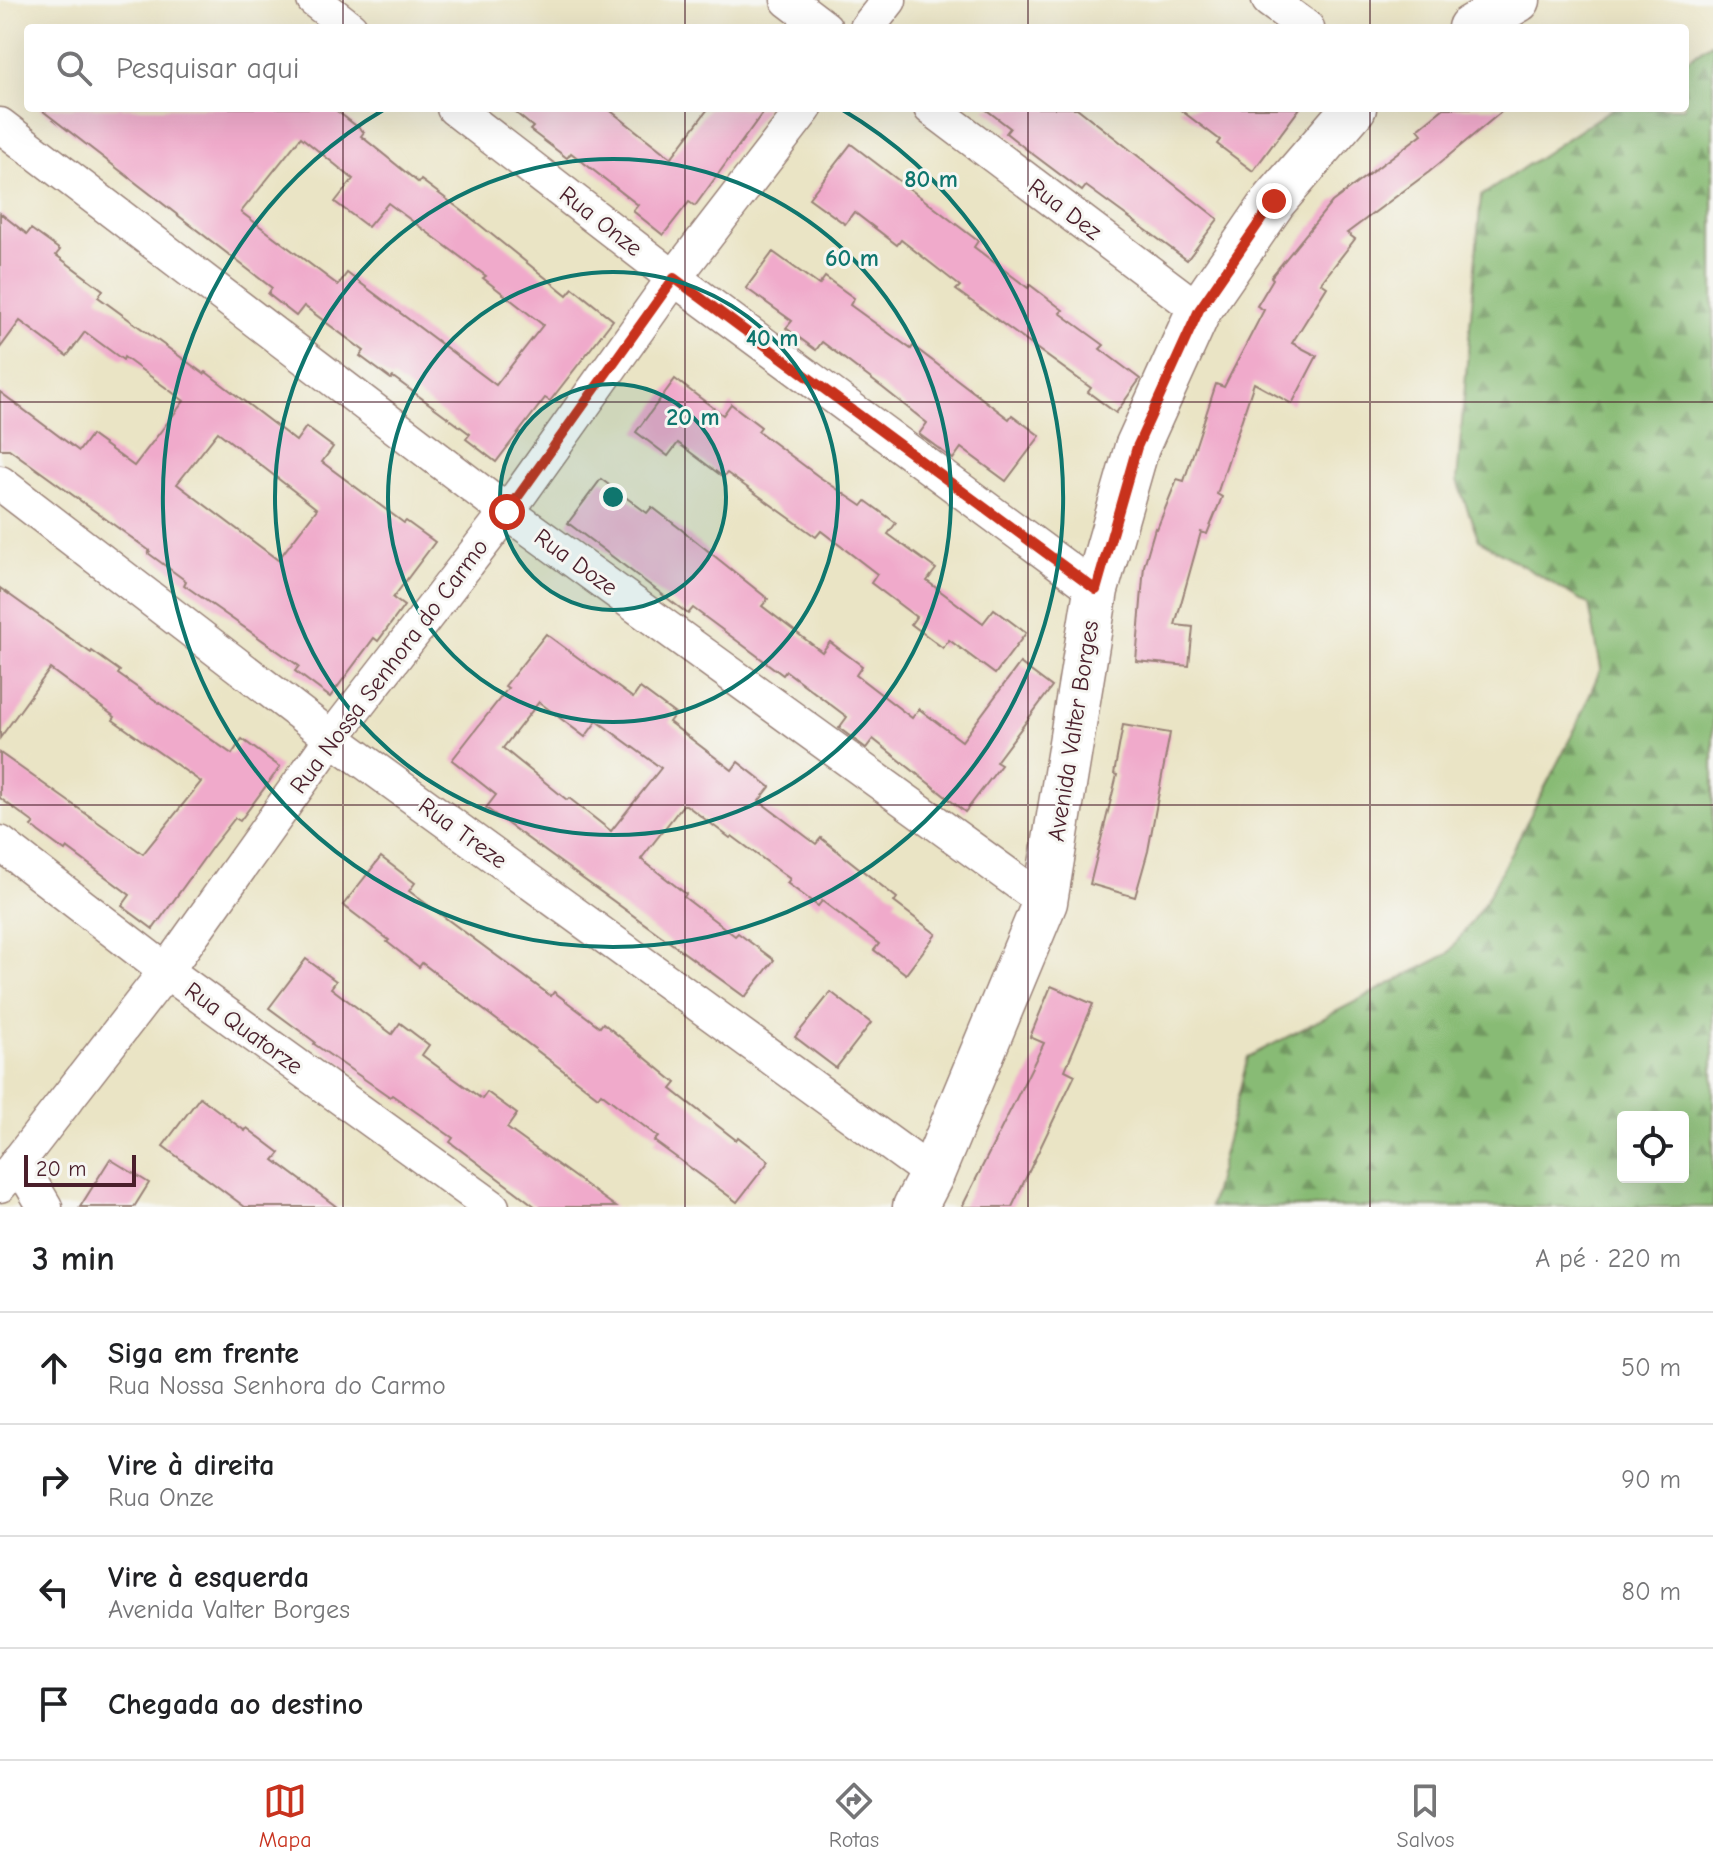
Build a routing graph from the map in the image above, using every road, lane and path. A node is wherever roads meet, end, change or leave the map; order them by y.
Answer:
1 (314, 0) edge
2 (788, 0) edge
3 (889, 0) edge
4 (1269, 0) edge
5 (1518, 0) edge
6 (345, 24) edge
7 (820, 24) edge
8 (870, 24) edge
9 (1302, 24) edge
10 (1477, 24) edge
11 (459, 112) edge
12 (802, 112) edge
13 (936, 112) edge
14 (1351, 112) edge
15 (0, 125) edge
16 (674, 278) junction
17 (1199, 310) junction
18 (0, 483) edge
19 (507, 512) junction
20 (1096, 590) junction
21 (332, 738) junction
22 (0, 843) edge
23 (1045, 902) junction
24 (166, 971) junction
25 (9, 1173) edge
26 (923, 1191) edge
27 (45, 1207) edge
28 (492, 1207) edge

1 - 6 street
2 - 7 street
3 - 8 street
4 - 9 street
5 - 10 street
11 - 16 street, Rua Onze
12 - 16 street, Rua Nossa Senhora do Carmo
13 - 17 street, Rua Dez
14 - 17 street, Avenida Valter Borges
15 - 19 street, Rua Doze
16 - 19 street, Rua Nossa Senhora do Carmo
16 - 20 street, Rua Onze
17 - 20 street, Avenida Valter Borges
18 - 21 street, Rua Treze
19 - 21 street, Rua Nossa Senhora do Carmo
19 - 23 street, Rua Doze
20 - 23 street, Avenida Valter Borges
21 - 24 street, Rua Nossa Senhora do Carmo
21 - 26 street, Rua Treze
22 - 24 street, Rua Quatorze
23 - 26 street, Avenida Valter Borges
24 - 25 street, Rua Nossa Senhora do Carmo
24 - 28 street, Rua Quatorze
25 - 27 street

